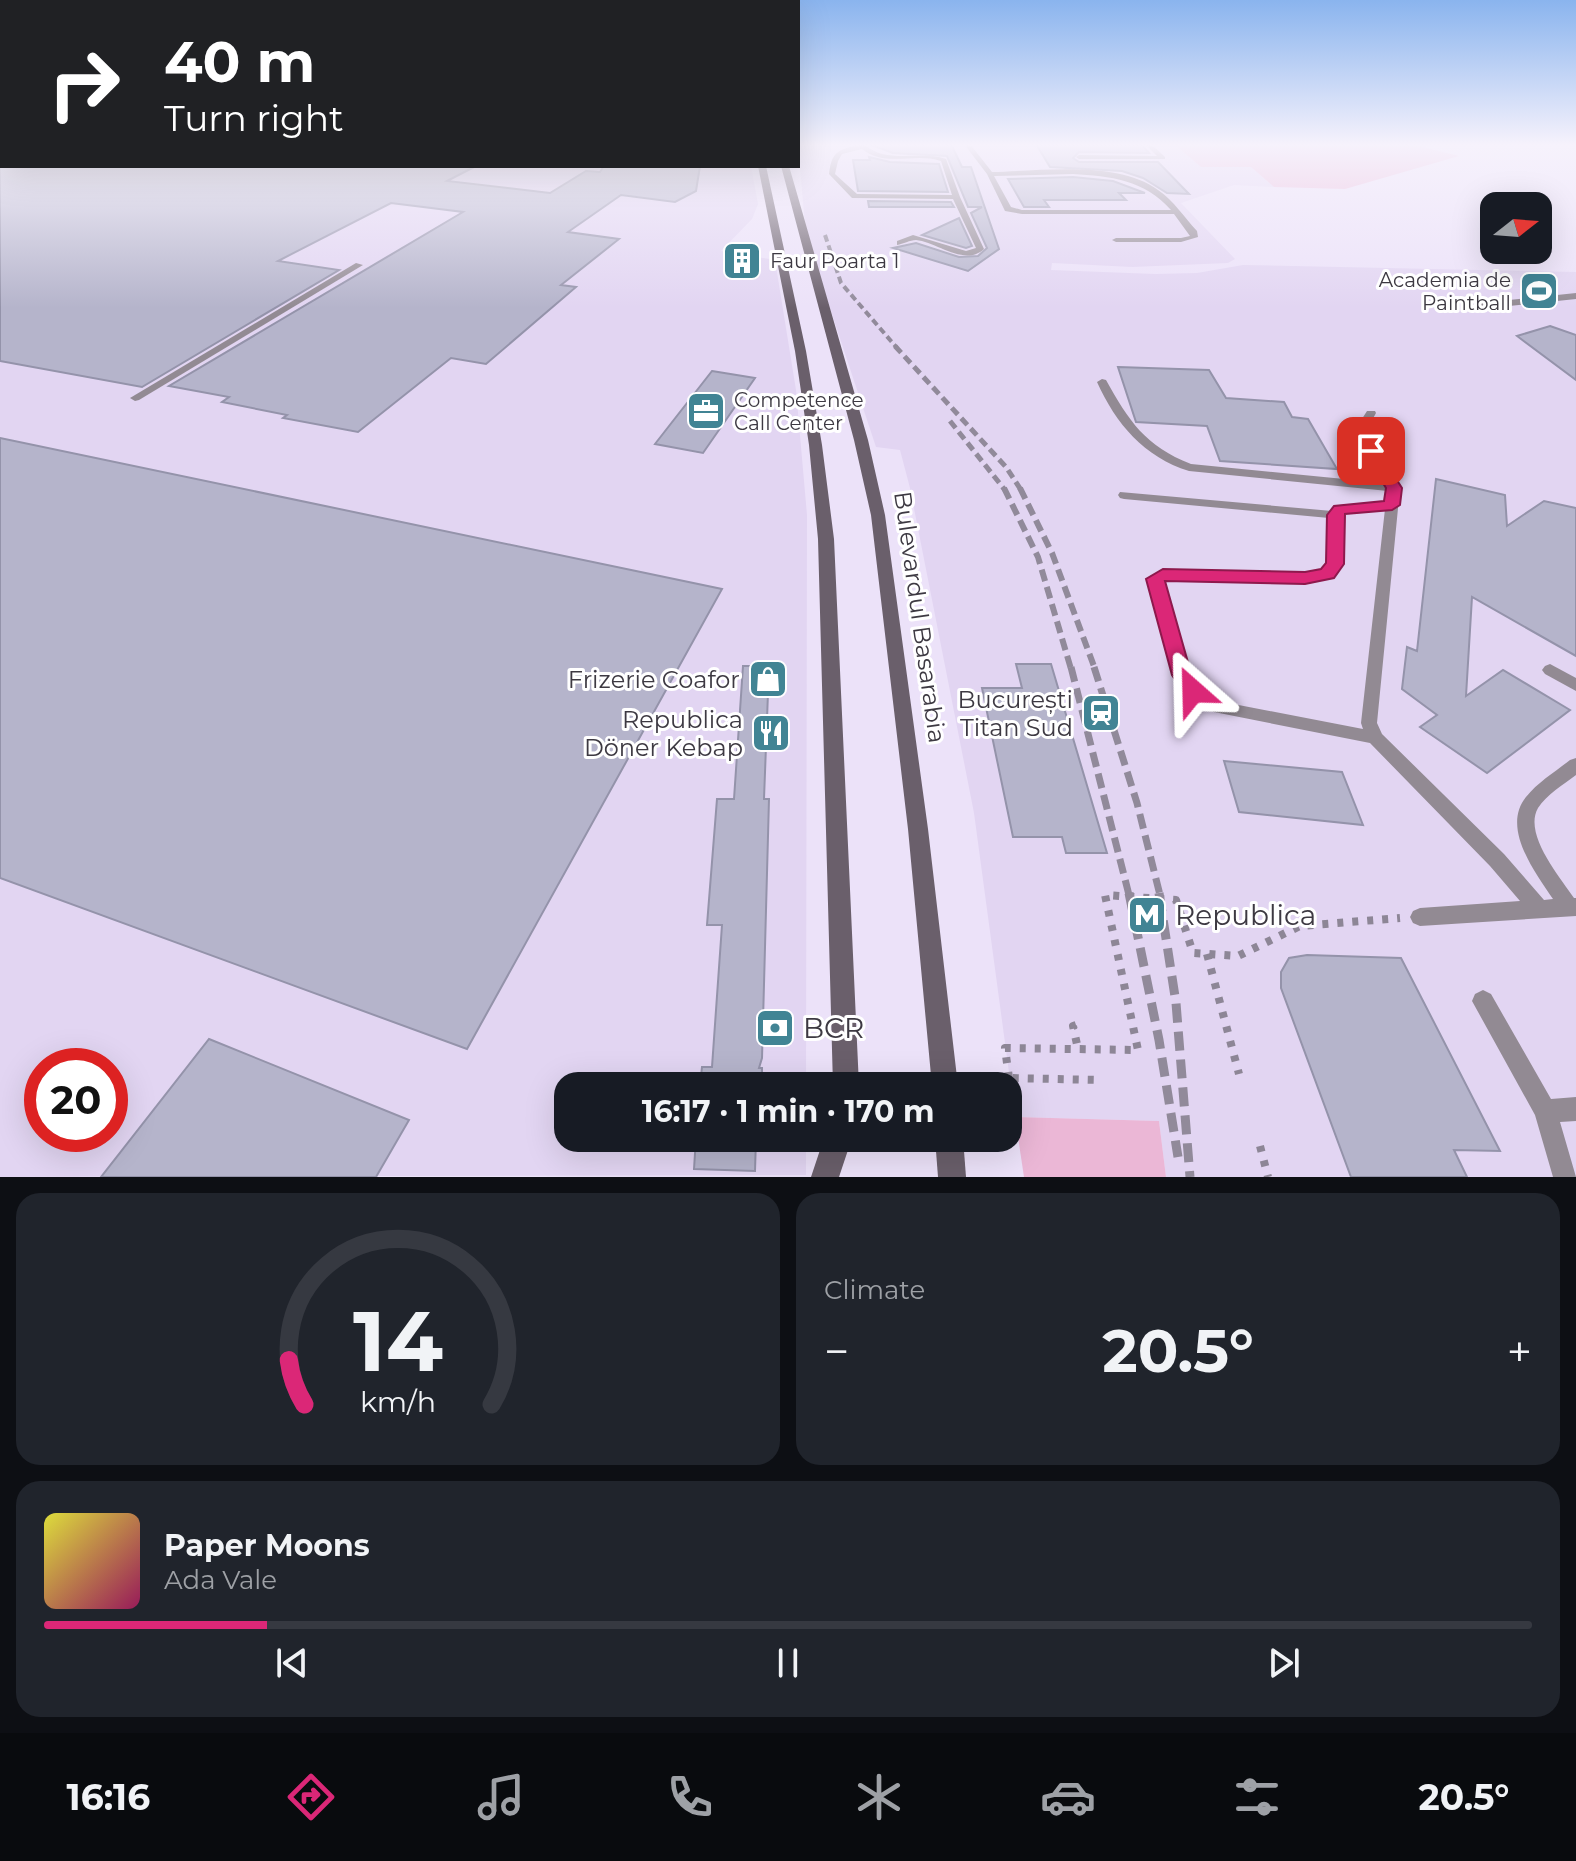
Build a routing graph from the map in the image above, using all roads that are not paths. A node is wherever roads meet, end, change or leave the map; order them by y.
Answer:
1 (769, 199) edge
2 (794, 199) edge
3 (957, 199) edge
4 (1001, 199) edge
5 (1162, 199) edge
6 (1175, 212) junction
7 (1116, 240) dead end
8 (900, 243) dead end
9 (359, 265) dead end
10 (1576, 296) edge
11 (1480, 306) dead end
12 (1102, 382) dead end
13 (135, 398) dead end
14 (1371, 413) dead end
15 (1124, 495) dead end
16 (1393, 496) junction
17 (1335, 515) junction
18 (1550, 670) dead end
19 (1576, 685) edge
20 (1375, 738) junction
21 (1576, 765) edge
22 (1573, 908) edge
23 (1540, 910) junction
24 (1420, 917) road end
25 (1483, 1001) dead end
26 (845, 1072) edge
27 (944, 1072) edge
28 (1576, 1109) edge
29 (1545, 1111) junction
30 (833, 1152) edge
31 (950, 1152) edge
32 (825, 1177) edge
33 (952, 1177) edge
34 (1565, 1177) edge

1 - 26 main road
2 - 27 main road, Bulevardul Basarabia
3 - 8 lane
4 - 6 lane
5 - 6 lane
6 - 7 lane
9 - 13 lane
10 - 11 lane
12 - 16 lane
14 - 16 lane
15 - 17 lane
16 - 17 lane
16 - 20 lane
17 - 20 lane
18 - 19 lane
20 - 23 lane
21 - 22 lane
22 - 23 lane
23 - 24 lane
25 - 29 lane
28 - 29 lane
29 - 34 lane
30 - 32 main road
31 - 33 main road

